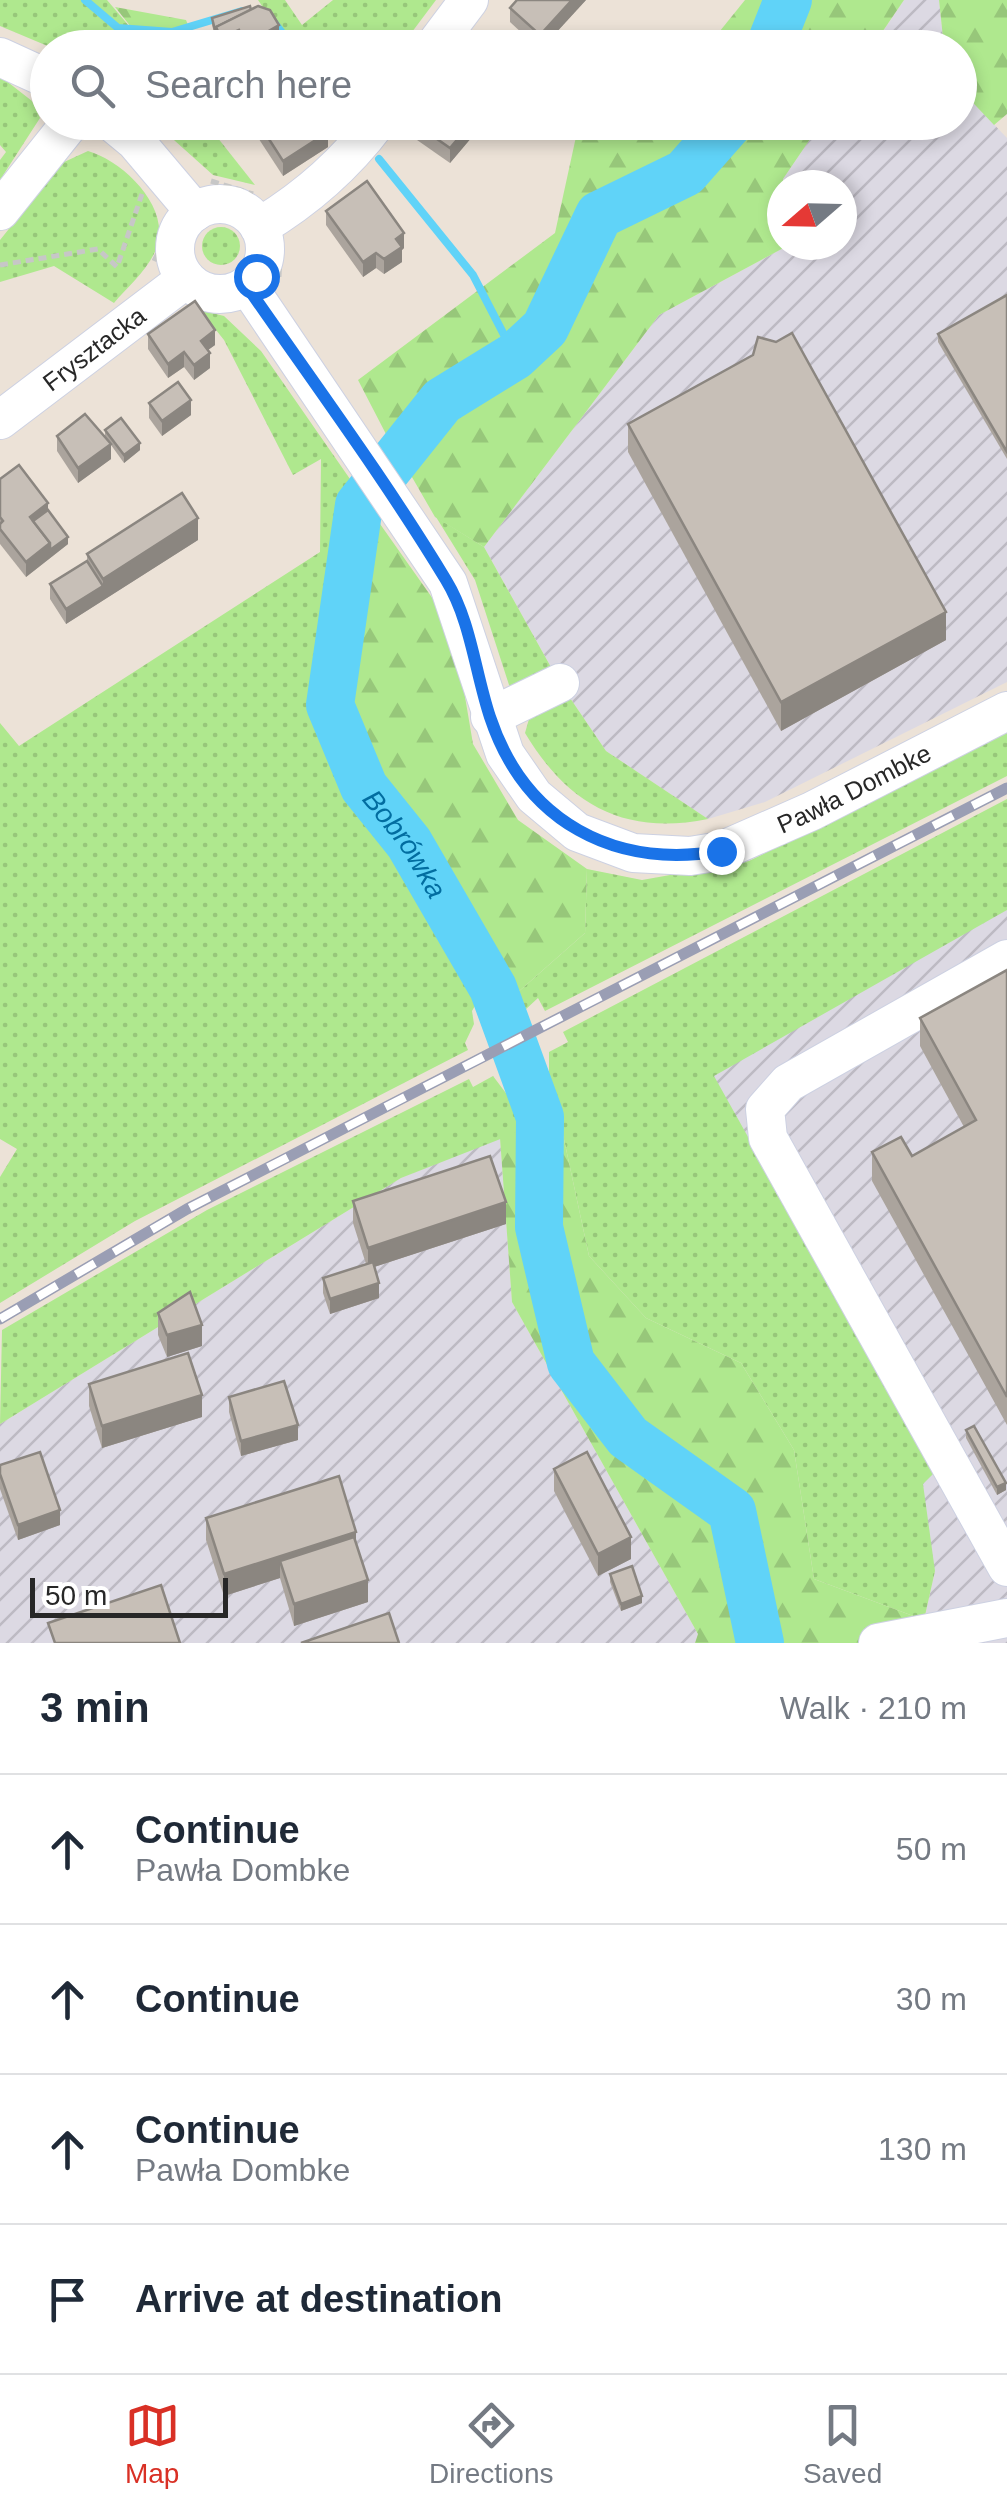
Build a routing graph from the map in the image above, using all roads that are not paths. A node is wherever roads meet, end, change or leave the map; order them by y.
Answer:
1 (469, 0) edge
2 (447, 30) edge
3 (0, 57) edge
4 (30, 71) edge
5 (56, 140) edge
6 (134, 140) edge
7 (363, 140) edge
8 (0, 210) edge
9 (178, 214) junction
10 (269, 220) junction
11 (189, 292) junction
12 (256, 297) junction
13 (0, 420) edge
14 (560, 683) dead end
15 (1007, 712) edge
16 (490, 718) junction
17 (1007, 959) edge
18 (1007, 1567) edge
19 (1007, 1618) edge
20 (878, 1643) edge

1 - 2 street
3 - 4 street
5 - 8 street
6 - 9 street
7 - 10 street
9 - 10 street
9 - 11 street
10 - 12 street
11 - 12 street
11 - 13 street, Frysztacka
12 - 16 street, Pawła Dombke
14 - 16 street
15 - 16 street, Pawła Dombke
17 - 18 street
19 - 20 street

